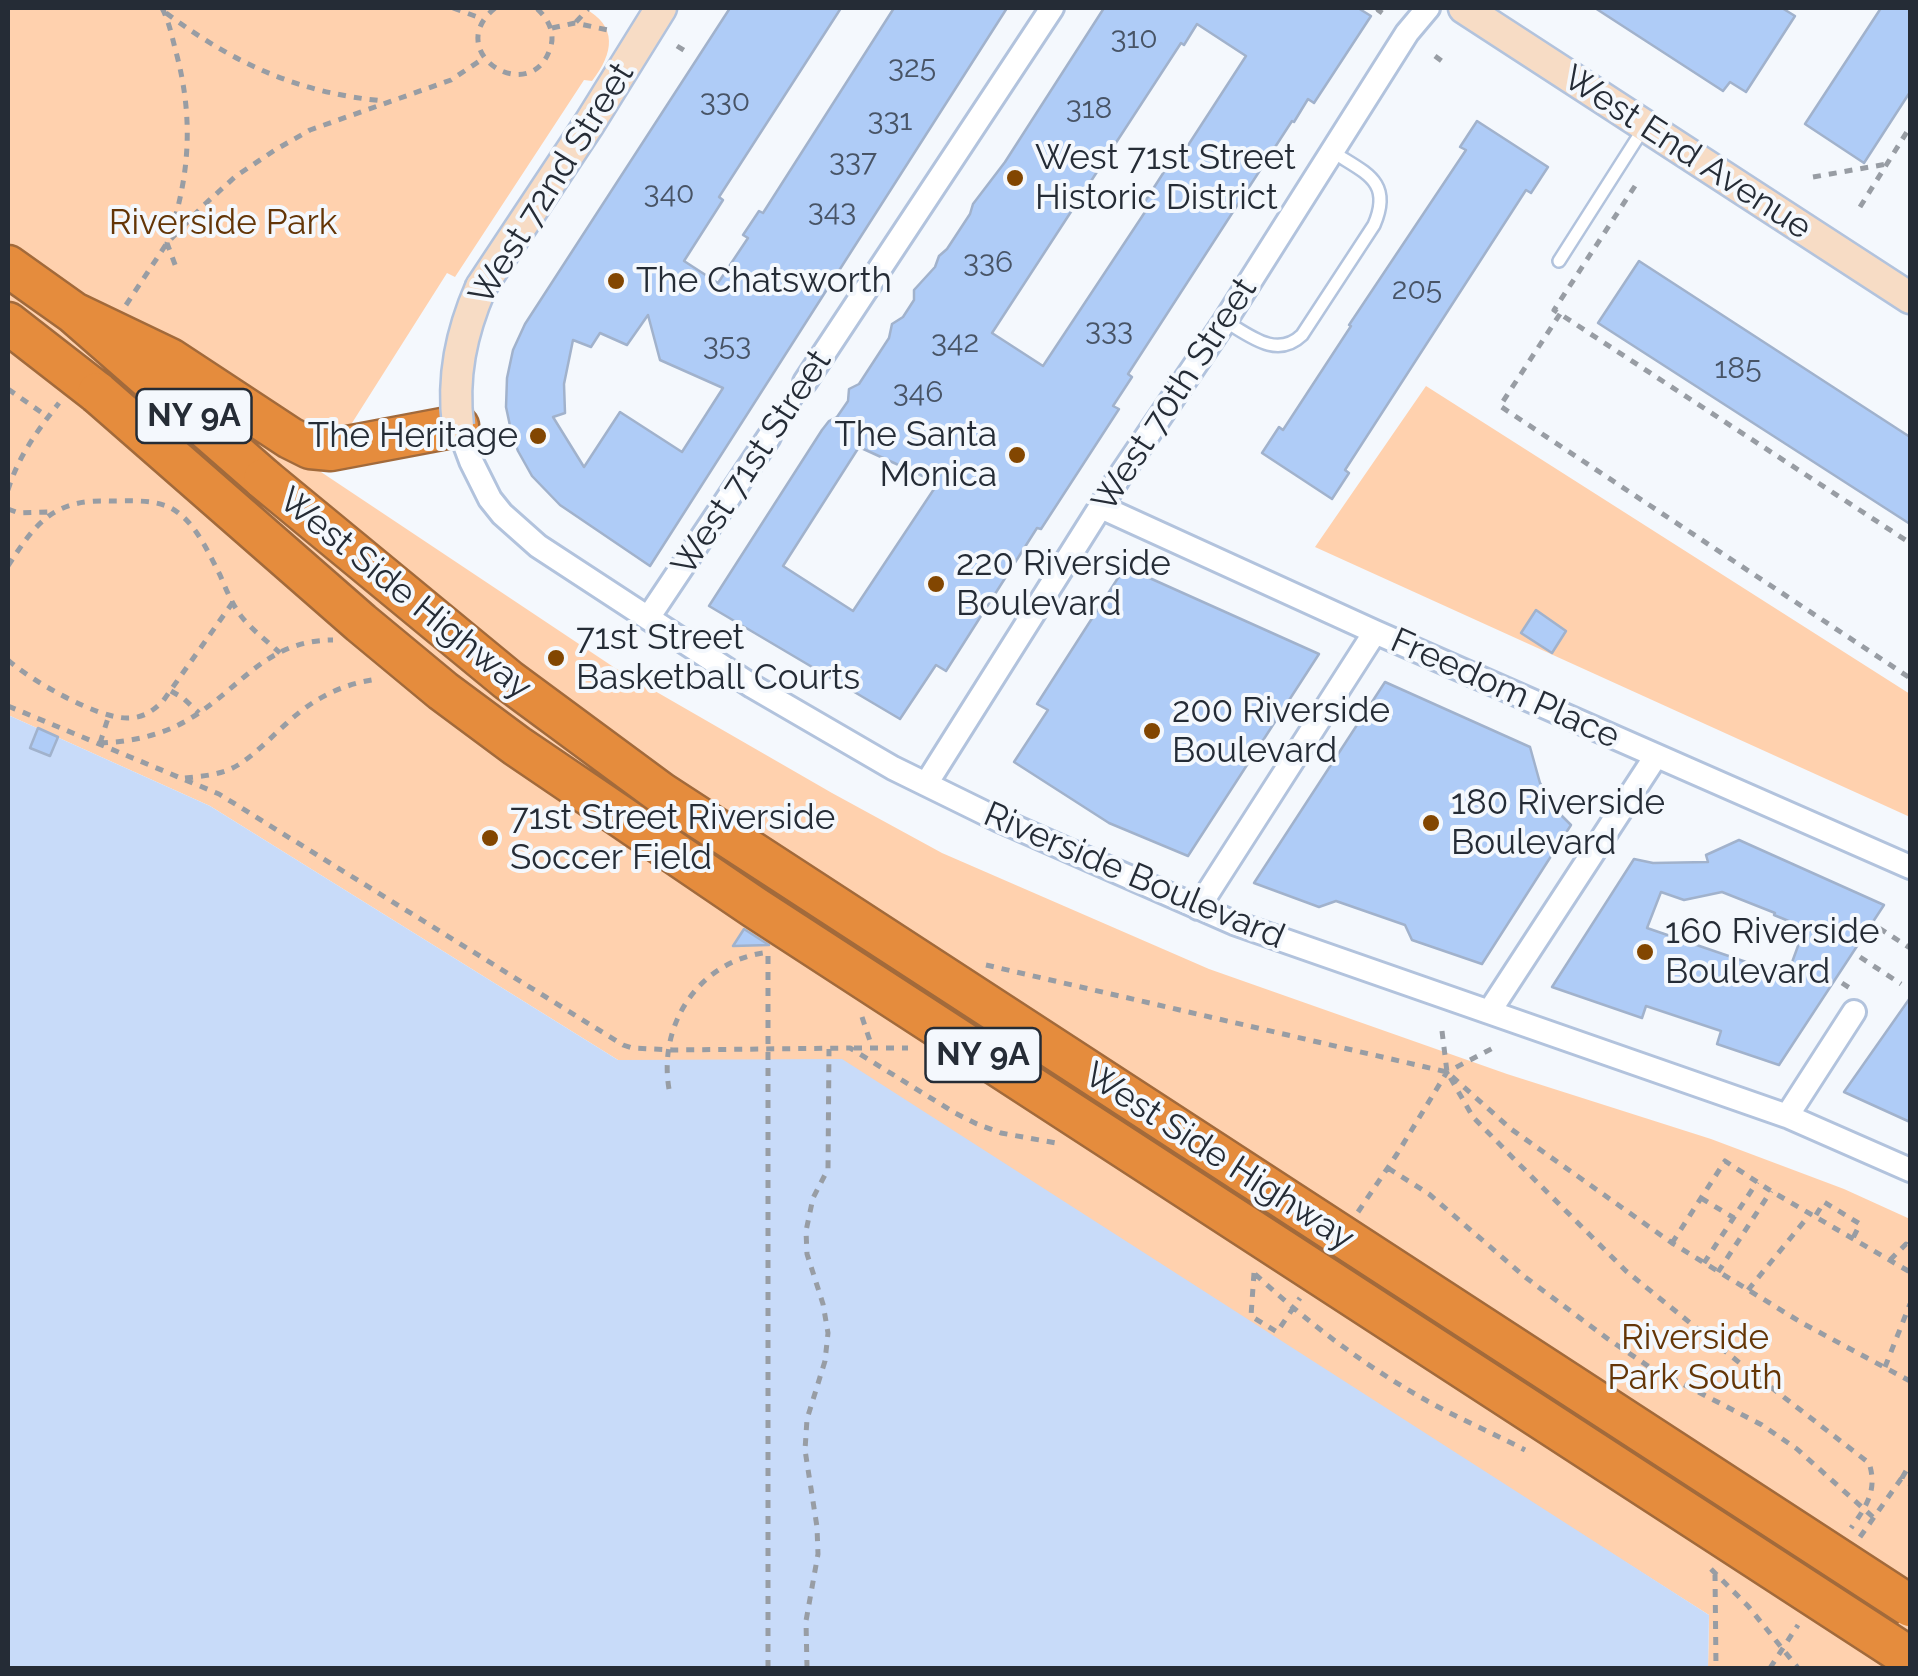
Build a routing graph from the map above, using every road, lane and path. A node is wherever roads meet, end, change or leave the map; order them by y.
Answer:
1 (453, 8) edge
2 (495, 8) edge
3 (536, 8) edge
4 (1052, 8) edge
5 (1380, 8) edge
6 (1428, 8) edge
7 (1464, 8) edge
8 (588, 9) edge
9 (163, 10) edge
10 (651, 10) edge
11 (1386, 15) dead end
12 (484, 19) junction
13 (575, 23) junction
14 (551, 28) junction
15 (608, 30) dead end
16 (677, 46) dead end
17 (685, 50) dead end
18 (1436, 56) dead end
19 (484, 58) junction
20 (1446, 58) dead end
21 (387, 102) junction
22 (1645, 126) junction
23 (1910, 127) edge
24 (1333, 152) junction
25 (1887, 164) junction
26 (1812, 177) dead end
27 (1635, 186) dead end
28 (1860, 207) dead end
29 (166, 243) junction
30 (1559, 262) dead end
31 (8, 266) edge
32 (177, 270) dead end
33 (1910, 298) edge
34 (1560, 314) junction
35 (1225, 322) junction
36 (8, 323) edge
37 (126, 336) junction
38 (805, 382) joint
39 (8, 389) edge
40 (80, 397) junction
41 (48, 418) junction
42 (458, 426) junction
43 (770, 437) joint
44 (8, 490) edge
45 (1101, 507) junction
46 (8, 510) edge
47 (53, 512) junction
48 (1910, 543) edge
49 (8, 566) edge
50 (233, 602) junction
51 (648, 618) junction
52 (1375, 632) junction
53 (280, 652) dead end
54 (8, 660) edge
55 (390, 678) dead end
56 (1910, 678) edge
57 (171, 691) junction
58 (8, 706) edge
59 (198, 713) dead end
60 (109, 714) junction
61 (100, 743) junction
62 (1656, 756) junction
63 (182, 778) junction
64 (926, 784) junction
65 (1910, 867) edge
66 (1198, 908) junction
67 (1879, 928) dead end
68 (1910, 948) edge
69 (1860, 957) dead end
70 (977, 963) dead end
71 (1901, 984) dead end
72 (858, 1010) dead end
73 (1489, 1012) junction
74 (1854, 1012) dead end
75 (1442, 1031) dead end
76 (872, 1047) junction
77 (1495, 1047) dead end
78 (766, 1048) junction
79 (829, 1048) junction
80 (850, 1048) junction
81 (921, 1048) dead end
82 (670, 1050) junction
83 (1447, 1072) junction
84 (669, 1089) dead end
85 (1788, 1116) junction
86 (1059, 1144) dead end
87 (1388, 1168) junction
88 (1910, 1170) edge
89 (1757, 1182) junction
90 (1771, 1191) junction
91 (1701, 1198) junction
92 (1357, 1213) dead end
93 (1814, 1214) junction
94 (1734, 1218) junction
95 (1853, 1238) junction
96 (1672, 1244) junction
97 (1910, 1247) edge
98 (1890, 1260) junction
99 (1704, 1264) junction
100 (1718, 1272) junction
101 (1910, 1272) edge
102 (1748, 1290) junction
103 (1302, 1295) dead end
104 (1910, 1304) edge
105 (1293, 1309) junction
106 (1886, 1367) junction
107 (1910, 1381) edge
108 (1534, 1455) dead end
109 (1910, 1464) edge
110 (1901, 1479) junction
111 (1910, 1484) edge
112 (1864, 1510) junction
113 (1874, 1518) junction
114 (1845, 1536) dead end
115 (1855, 1544) dead end
116 (1703, 1562) dead end
117 (1715, 1573) junction
118 (1910, 1606) edge
119 (1783, 1648) junction
120 (1910, 1658) edge
121 (768, 1668) edge
122 (806, 1668) edge
123 (1716, 1668) edge
124 (1770, 1668) edge
125 (1798, 1668) edge

1 - 12 path
2 - 12 path
3 - 14 path
4 - 38 street, West 71st Street
5 - 11 path
6 - 24 street, West 70th Street
7 - 22 main road, West End Avenue
8 - 13 path
9 - 21 path
9 - 29 path
10 - 42 main road, West 72nd Street, bridge
12 - 19 path
13 - 14 path
13 - 15 path
14 - 19 path
16 - 17 path
18 - 20 path
19 - 21 path
21 - 29 path
22 - 30 lane
22 - 33 main road, West End Avenue
23 - 25 path
24 - 35 street, West 70th Street
24 - 35 lane
25 - 26 path
25 - 28 path
27 - 34 path
29 - 32 path
29 - 37 path
31 - 37 highway
34 - 48 path
34 - 56 path
35 - 45 street, West 70th Street
36 - 40 highway, West Side Highway
37 - 42 highway
37 - 118 highway, West Side Highway / NY 9A, bridge
38 - 43 street, West 71st Street
39 - 41 path
40 - 41 path
40 - 120 highway, West Side Highway / NY 9A, bridge
41 - 44 path
42 - 51 street, Riverside Boulevard
43 - 51 street, West 71st Street
45 - 52 street, Freedom Place
45 - 64 street, West 70th Street
46 - 47 path
47 - 49 path
47 - 50 path
50 - 53 path
50 - 57 path
51 - 64 street, Riverside Boulevard
52 - 62 street, Freedom Place
52 - 66 street
54 - 60 path
55 - 63 path
57 - 59 path
57 - 60 path
58 - 61 path
60 - 61 path
61 - 63 path
62 - 65 street, Freedom Place
62 - 73 street
63 - 82 path
64 - 66 street, Riverside Boulevard
66 - 73 street, Riverside Boulevard
67 - 68 path
69 - 71 path
70 - 83 path
72 - 76 path
73 - 85 street, Riverside Boulevard
74 - 85 street
75 - 83 path
76 - 80 path
76 - 81 path
77 - 83 path
78 - 79 path
78 - 82 path
78 - 82 path
78 - 121 path
79 - 80 path
79 - 122 path
80 - 86 path
82 - 84 path
83 - 87 path
83 - 96 path
83 - 112 path
85 - 88 street, Riverside Boulevard
87 - 92 path
87 - 112 path
89 - 90 path
89 - 91 path
89 - 94 path
90 - 93 path
90 - 100 path
91 - 94 path
91 - 96 path
93 - 95 path
93 - 95 path
93 - 102 path
94 - 99 path
95 - 98 path
96 - 99 path
97 - 98 path
98 - 101 path
99 - 100 path
100 - 102 path
102 - 106 path
103 - 105 path
104 - 106 path
105 - 105 path
105 - 108 path
106 - 107 path
109 - 110 path
110 - 111 path
110 - 113 path
112 - 113 path
112 - 114 path
113 - 115 path
116 - 117 path
117 - 119 path
117 - 123 path
119 - 124 path
119 - 125 path

